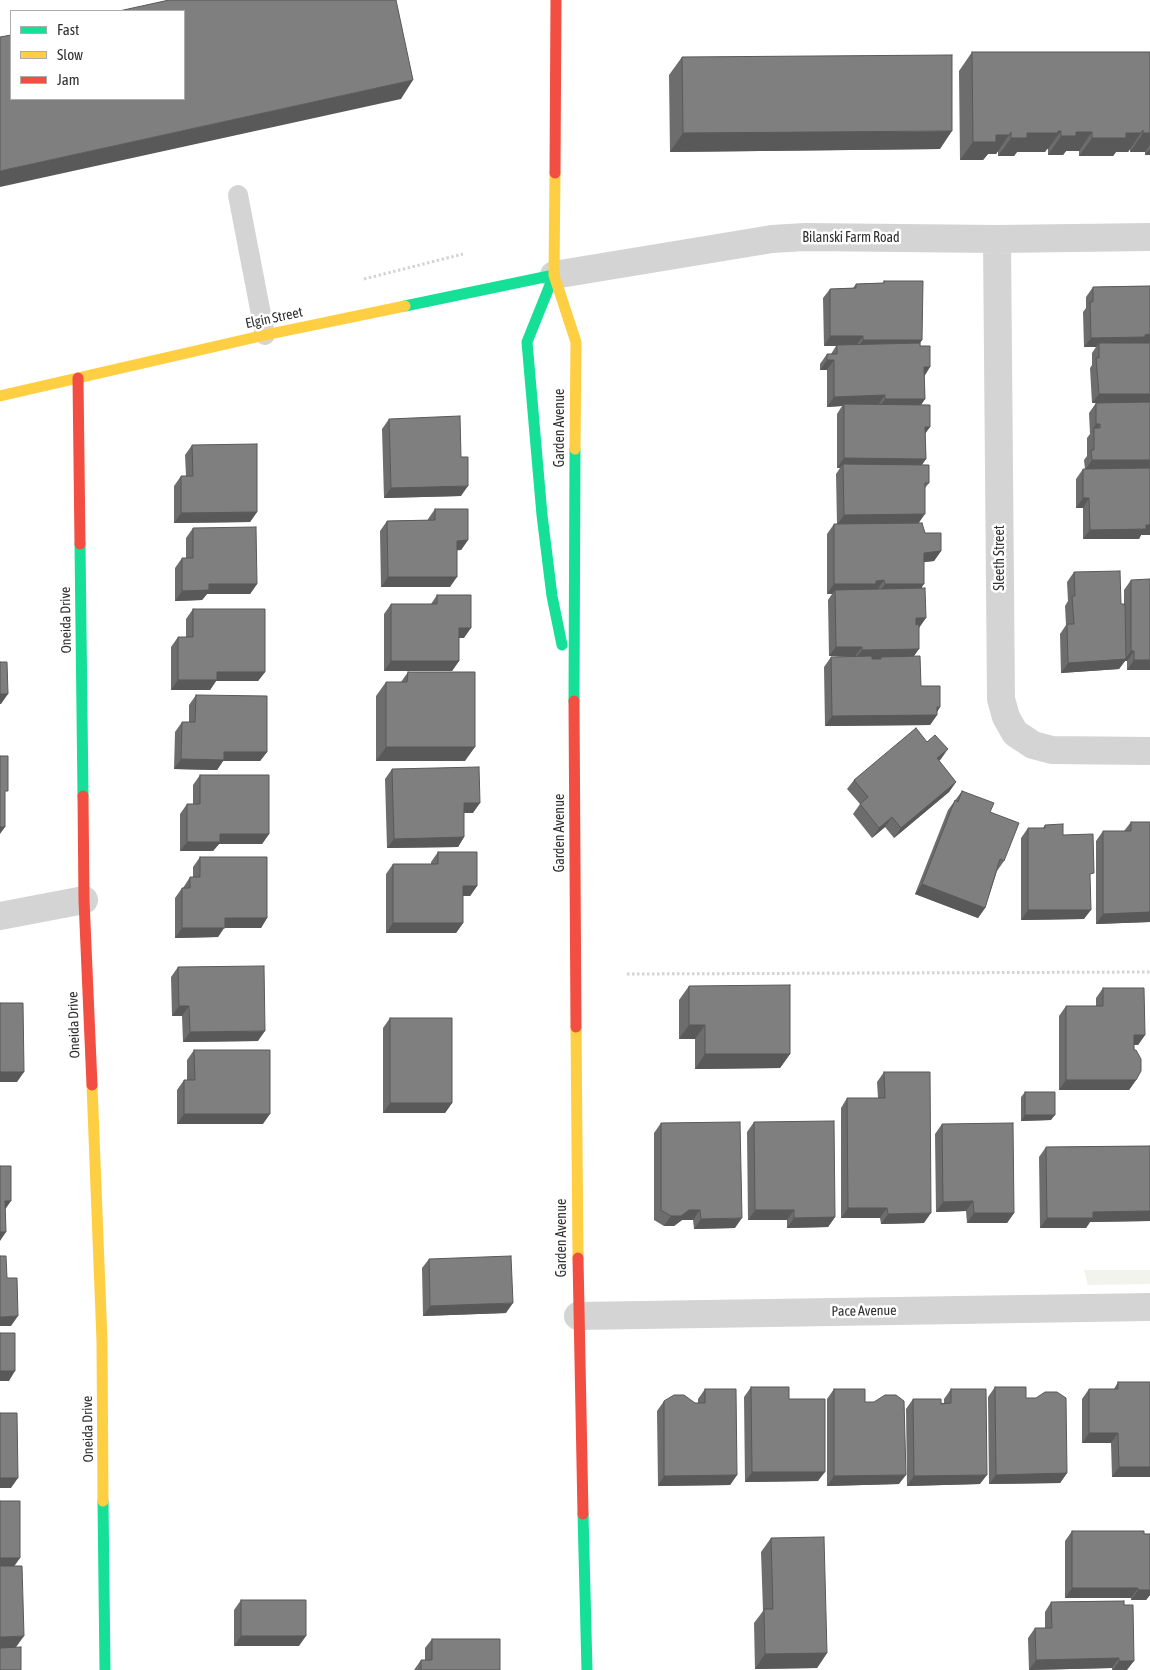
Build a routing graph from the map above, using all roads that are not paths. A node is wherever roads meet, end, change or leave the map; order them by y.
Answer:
1 (556, 0) edge
2 (238, 195) dead end
3 (1150, 237) edge
4 (997, 239) junction
5 (554, 275) junction
6 (265, 335) junction
7 (78, 378) junction
8 (0, 396) edge
9 (574, 706) junction
10 (1150, 751) edge
11 (84, 900) junction
12 (0, 916) edge
13 (1150, 1307) edge
14 (578, 1316) junction
15 (106, 1670) edge
16 (587, 1670) edge

1 - 5 street, Garden Avenue
2 - 6 lane
3 - 4 street, Bilanski Farm Road
4 - 5 street, Bilanski Farm Road
4 - 10 street, Sleeth Street
5 - 6 street, Elgin Street
5 - 9 street, Garden Avenue
5 - 9 street
6 - 7 street, Elgin Street
7 - 8 street, Elgin Street
7 - 11 street, Oneida Drive
9 - 14 street, Garden Avenue
11 - 12 street
11 - 15 street, Oneida Drive
13 - 14 street, Pace Avenue
14 - 16 street, Garden Avenue

